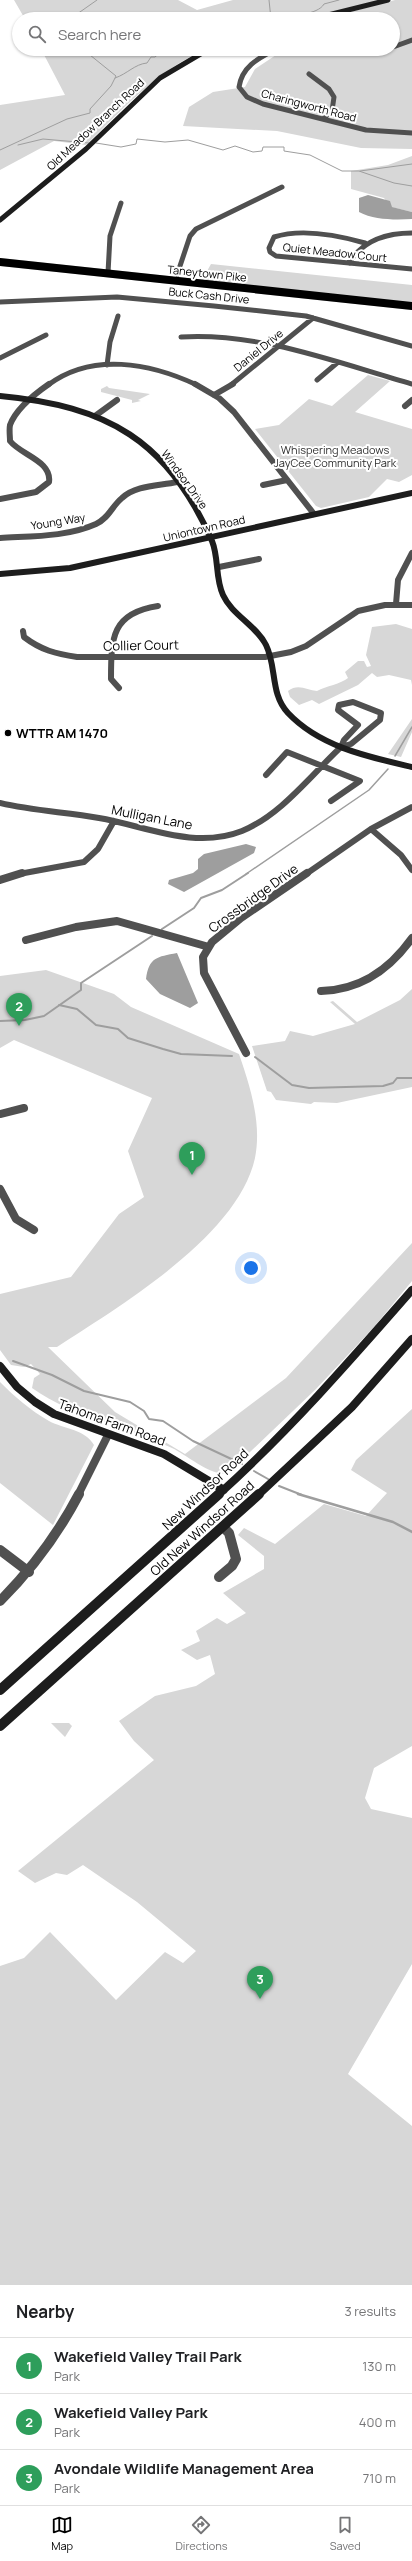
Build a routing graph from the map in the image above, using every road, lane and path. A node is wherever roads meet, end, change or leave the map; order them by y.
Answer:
1 (388, 0) edge
2 (340, 12) edge
3 (412, 40) edge
4 (400, 44) edge
5 (197, 56) edge
6 (265, 56) edge
7 (309, 74) dead end
8 (323, 119) junction
9 (412, 133) edge
10 (282, 187) dead end
11 (120, 203) dead end
12 (0, 220) edge
13 (412, 232) edge
14 (365, 243) junction
15 (0, 262) edge
16 (349, 263) junction
17 (412, 270) edge
18 (108, 273) junction
19 (175, 281) junction
20 (0, 302) edge
21 (412, 306) edge
22 (118, 316) dead end
23 (313, 318) junction
24 (46, 335) dead end
25 (181, 337) dead end
26 (279, 346) junction
27 (412, 346) edge
28 (0, 358) edge
29 (337, 363) junction
30 (107, 365) junction
31 (317, 380) dead end
32 (412, 384) edge
33 (214, 395) junction
34 (0, 396) edge
35 (117, 400) dead end
36 (412, 400) edge
37 (32, 401) junction
38 (405, 406) dead end
39 (95, 416) junction
40 (287, 480) junction
41 (177, 482) junction
42 (263, 485) dead end
43 (412, 494) edge
44 (0, 499) edge
45 (314, 514) junction
46 (210, 537) junction
47 (0, 538) edge
48 (412, 553) edge
49 (259, 559) dead end
50 (219, 567) junction
51 (0, 574) edge
52 (396, 604) junction
53 (412, 605) edge
54 (158, 606) dead end
55 (23, 631) dead end
56 (270, 657) junction
57 (112, 659) junction
58 (118, 688) dead end
59 (341, 747) junction
60 (319, 766) junction
61 (412, 767) edge
62 (266, 775) dead end
63 (331, 801) dead end
64 (0, 803) edge
65 (412, 807) edge
66 (114, 821) junction
67 (371, 829) junction
68 (412, 870) edge
69 (0, 880) edge
70 (412, 938) edge
71 (26, 940) dead end
72 (209, 947) junction
73 (321, 990) dead end
74 (246, 1053) dead end
75 (24, 1108) dead end
76 (0, 1114) edge
77 (0, 1189) edge
78 (34, 1230) dead end
79 (412, 1290) edge
80 (412, 1339) edge
81 (0, 1366) edge
82 (108, 1435) junction
83 (224, 1490) junction
84 (223, 1527) junction
85 (0, 1550) edge
86 (29, 1572) junction
87 (219, 1577) dead end
88 (0, 1601) edge
89 (0, 1690) edge
90 (0, 1726) edge

1 - 2 street
3 - 4 street
5 - 12 street, Old Meadow Branch Road
6 - 8 street, Charingworth Road
7 - 8 street
8 - 9 street, Charingworth Road
10 - 19 street
11 - 18 street
13 - 14 street
14 - 16 street
14 - 16 street, Quiet Meadow Court
15 - 18 highway, Taneytown Pike
16 - 17 street, Quiet Meadow Court
18 - 19 highway, Taneytown Pike
19 - 21 highway, Taneytown Pike
20 - 23 street, Buck Cash Drive
22 - 30 street
23 - 26 street, Daniel Drive
23 - 27 street, Buck Cash Drive
24 - 28 street
25 - 26 street
26 - 29 street
26 - 33 street, Daniel Drive
29 - 31 street
29 - 32 street
30 - 33 street
30 - 37 street
33 - 40 street
34 - 37 street, Windsor Drive
35 - 39 street
36 - 38 street
37 - 39 street, Windsor Drive
37 - 44 street
39 - 41 street, Windsor Drive
40 - 42 street
40 - 45 street
41 - 46 street, Windsor Drive
41 - 47 street, Young Way
43 - 45 street, Uniontown Road
45 - 46 street, Uniontown Road
46 - 50 street, Windsor Drive
46 - 51 street, Uniontown Road
48 - 52 street
49 - 50 street
50 - 56 street, Windsor Drive
52 - 53 street, Collier Court
52 - 56 street, Collier Court
54 - 57 street
55 - 57 street, Collier Court
56 - 57 street, Collier Court
56 - 59 street, Windsor Drive
57 - 58 street
59 - 59 street
59 - 60 street, Mulligan Lane
59 - 61 street, Windsor Drive
60 - 62 street
60 - 63 street
60 - 66 street, Mulligan Lane
64 - 66 street, Mulligan Lane
65 - 67 street, Crossbridge Drive
66 - 69 street
67 - 68 street
67 - 72 street, Crossbridge Drive
70 - 73 street
71 - 72 street
72 - 74 street, Crossbridge Drive
75 - 76 street
77 - 78 street
79 - 83 street, New Windsor Road
80 - 84 street, Old New Windsor Road
81 - 82 street, Tahoma Farm Road
82 - 83 street, Tahoma Farm Road
82 - 86 street
83 - 89 street, New Windsor Road
84 - 87 street
84 - 90 street, Old New Windsor Road
85 - 86 street
86 - 88 street

